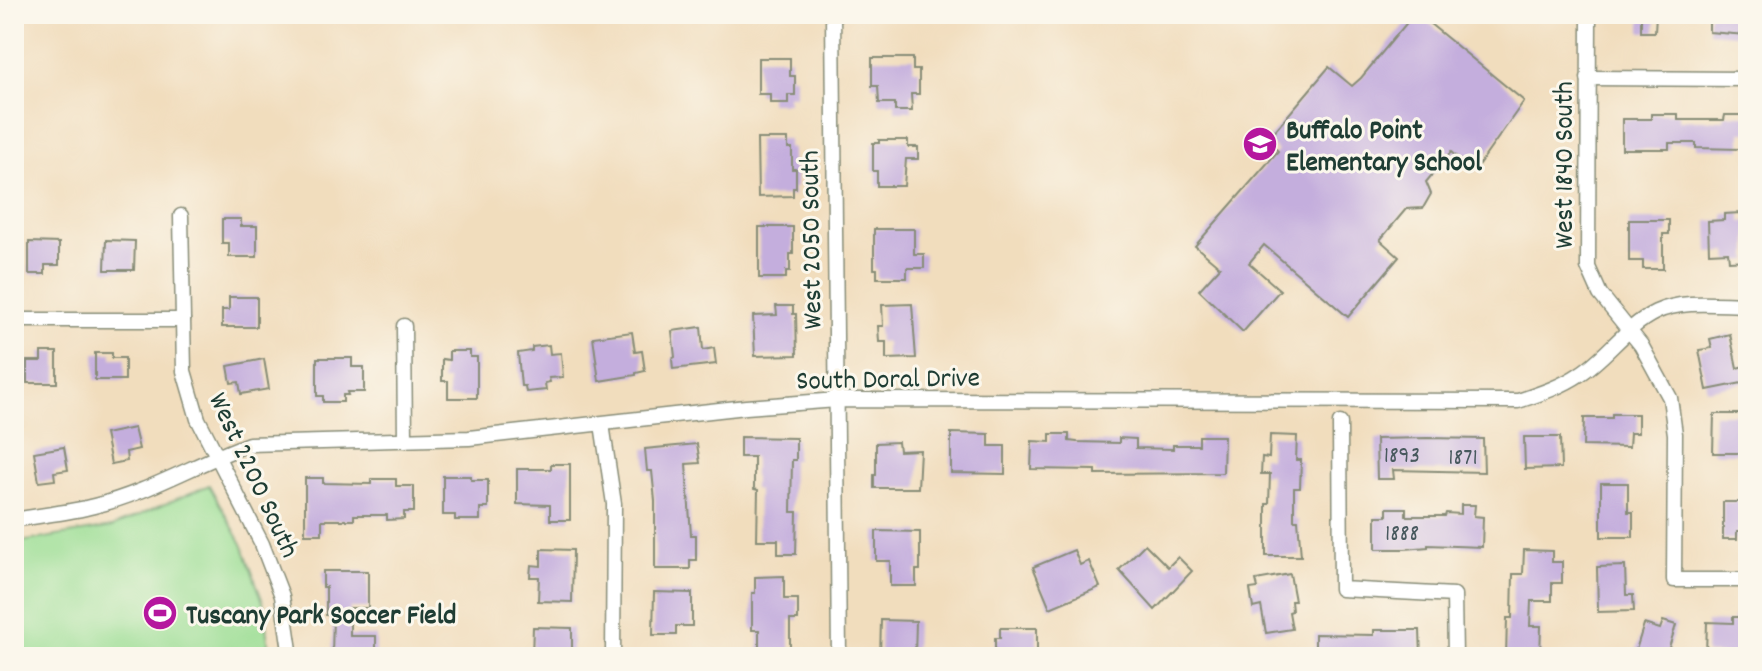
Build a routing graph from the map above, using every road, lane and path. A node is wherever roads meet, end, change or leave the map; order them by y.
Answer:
1 (833, 14) edge
2 (1589, 14) edge
3 (1588, 78) junction
4 (1748, 79) edge
5 (181, 216) dead end
6 (1748, 305) edge
7 (14, 320) edge
8 (183, 320) junction
9 (404, 326) dead end
10 (1629, 329) junction
11 (837, 400) junction
12 (1340, 423) dead end
13 (602, 424) junction
14 (405, 440) junction
15 (218, 455) junction
16 (14, 520) edge
17 (1748, 580) edge
18 (291, 657) edge
19 (613, 657) edge
20 (839, 657) edge
21 (1455, 657) edge

1 - 11 street, West 2050 South
2 - 3 street, West 1840 South
3 - 4 street
3 - 10 street, West 1840 South
5 - 8 street, West 2200 South
6 - 10 street, South Doral Drive
7 - 8 street
8 - 15 street, West 2200 South
9 - 14 street
10 - 11 street, South Doral Drive
10 - 17 street, West 1840 South
11 - 13 street, South Doral Drive
11 - 20 street, West 2050 South
12 - 21 street
13 - 14 street, South Doral Drive
13 - 19 street
14 - 15 street, South Doral Drive
15 - 16 street, South Doral Drive
15 - 18 street, West 2200 South

